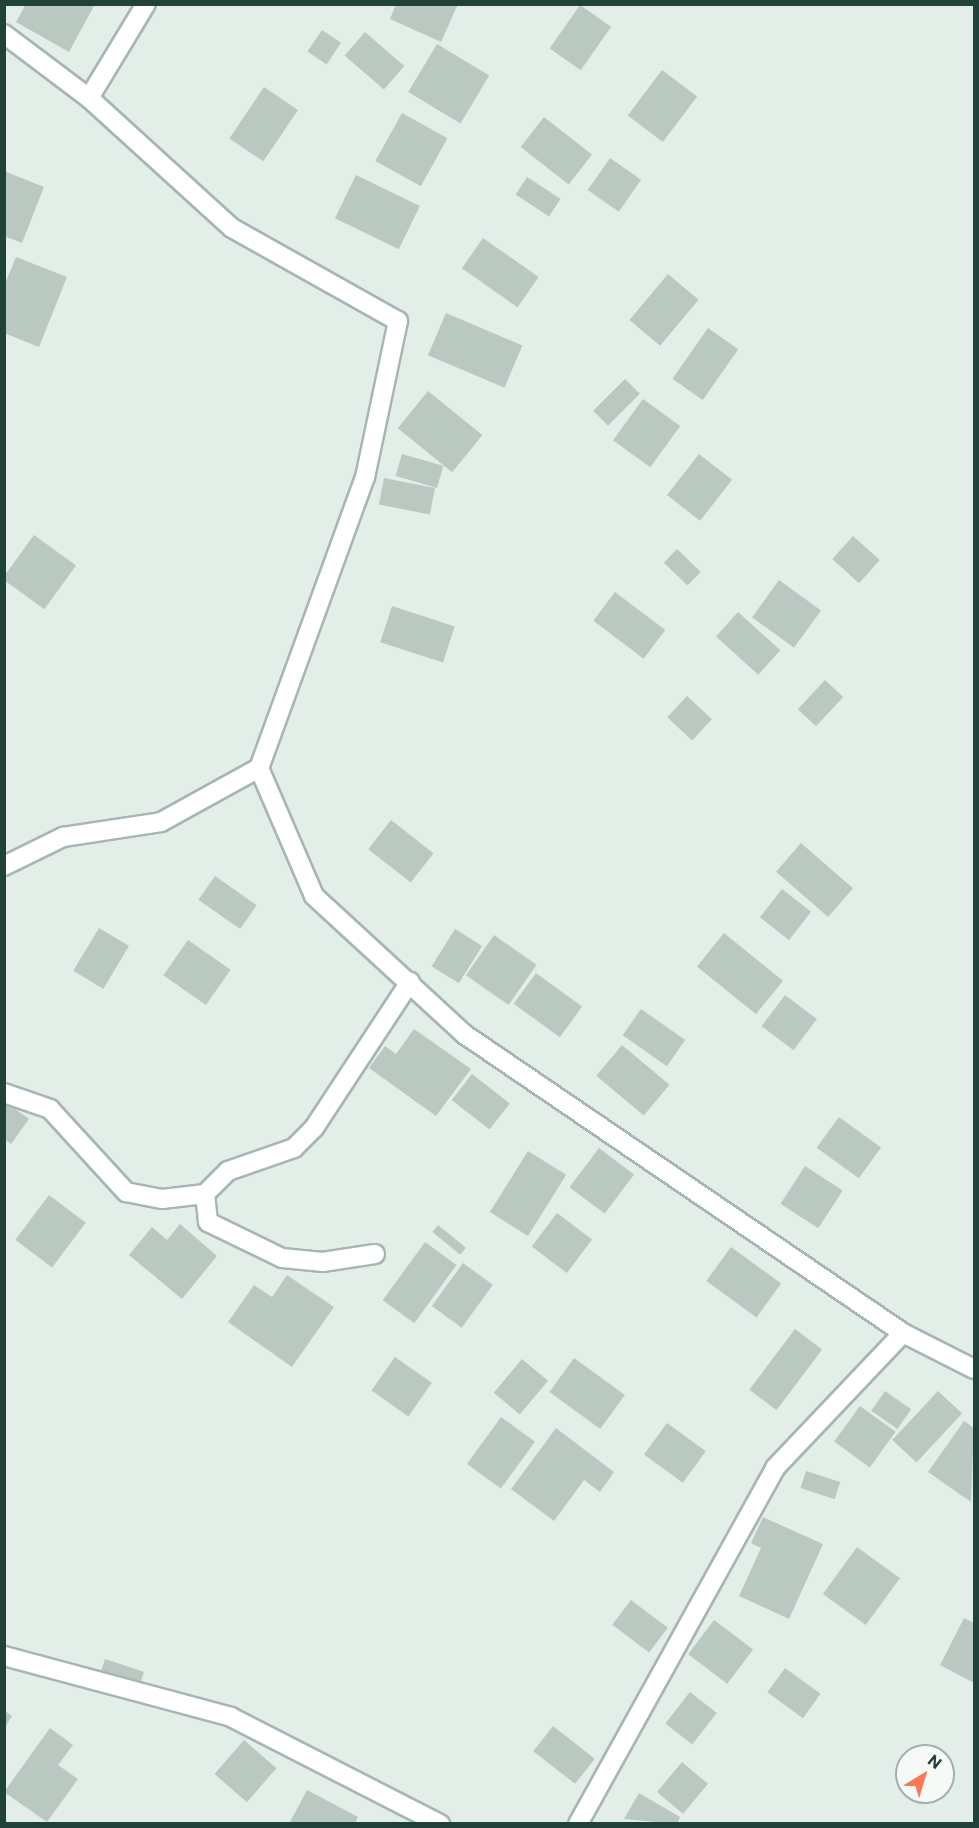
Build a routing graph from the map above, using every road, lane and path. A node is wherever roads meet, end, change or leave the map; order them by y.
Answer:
1 (146, 4) edge
2 (4, 34) edge
3 (89, 98) junction
4 (259, 768) junction
5 (4, 866) edge
6 (410, 982) junction
7 (4, 1093) edge
8 (205, 1194) junction
9 (375, 1254) dead end
10 (903, 1333) junction
11 (975, 1369) edge
12 (4, 1656) edge
13 (440, 1824) edge
14 (578, 1824) edge

1 - 3 street
2 - 3 street
3 - 4 street
4 - 5 street
4 - 6 street
6 - 8 street
6 - 10 street
7 - 8 street
8 - 9 street
10 - 11 street
10 - 14 street
12 - 13 street

